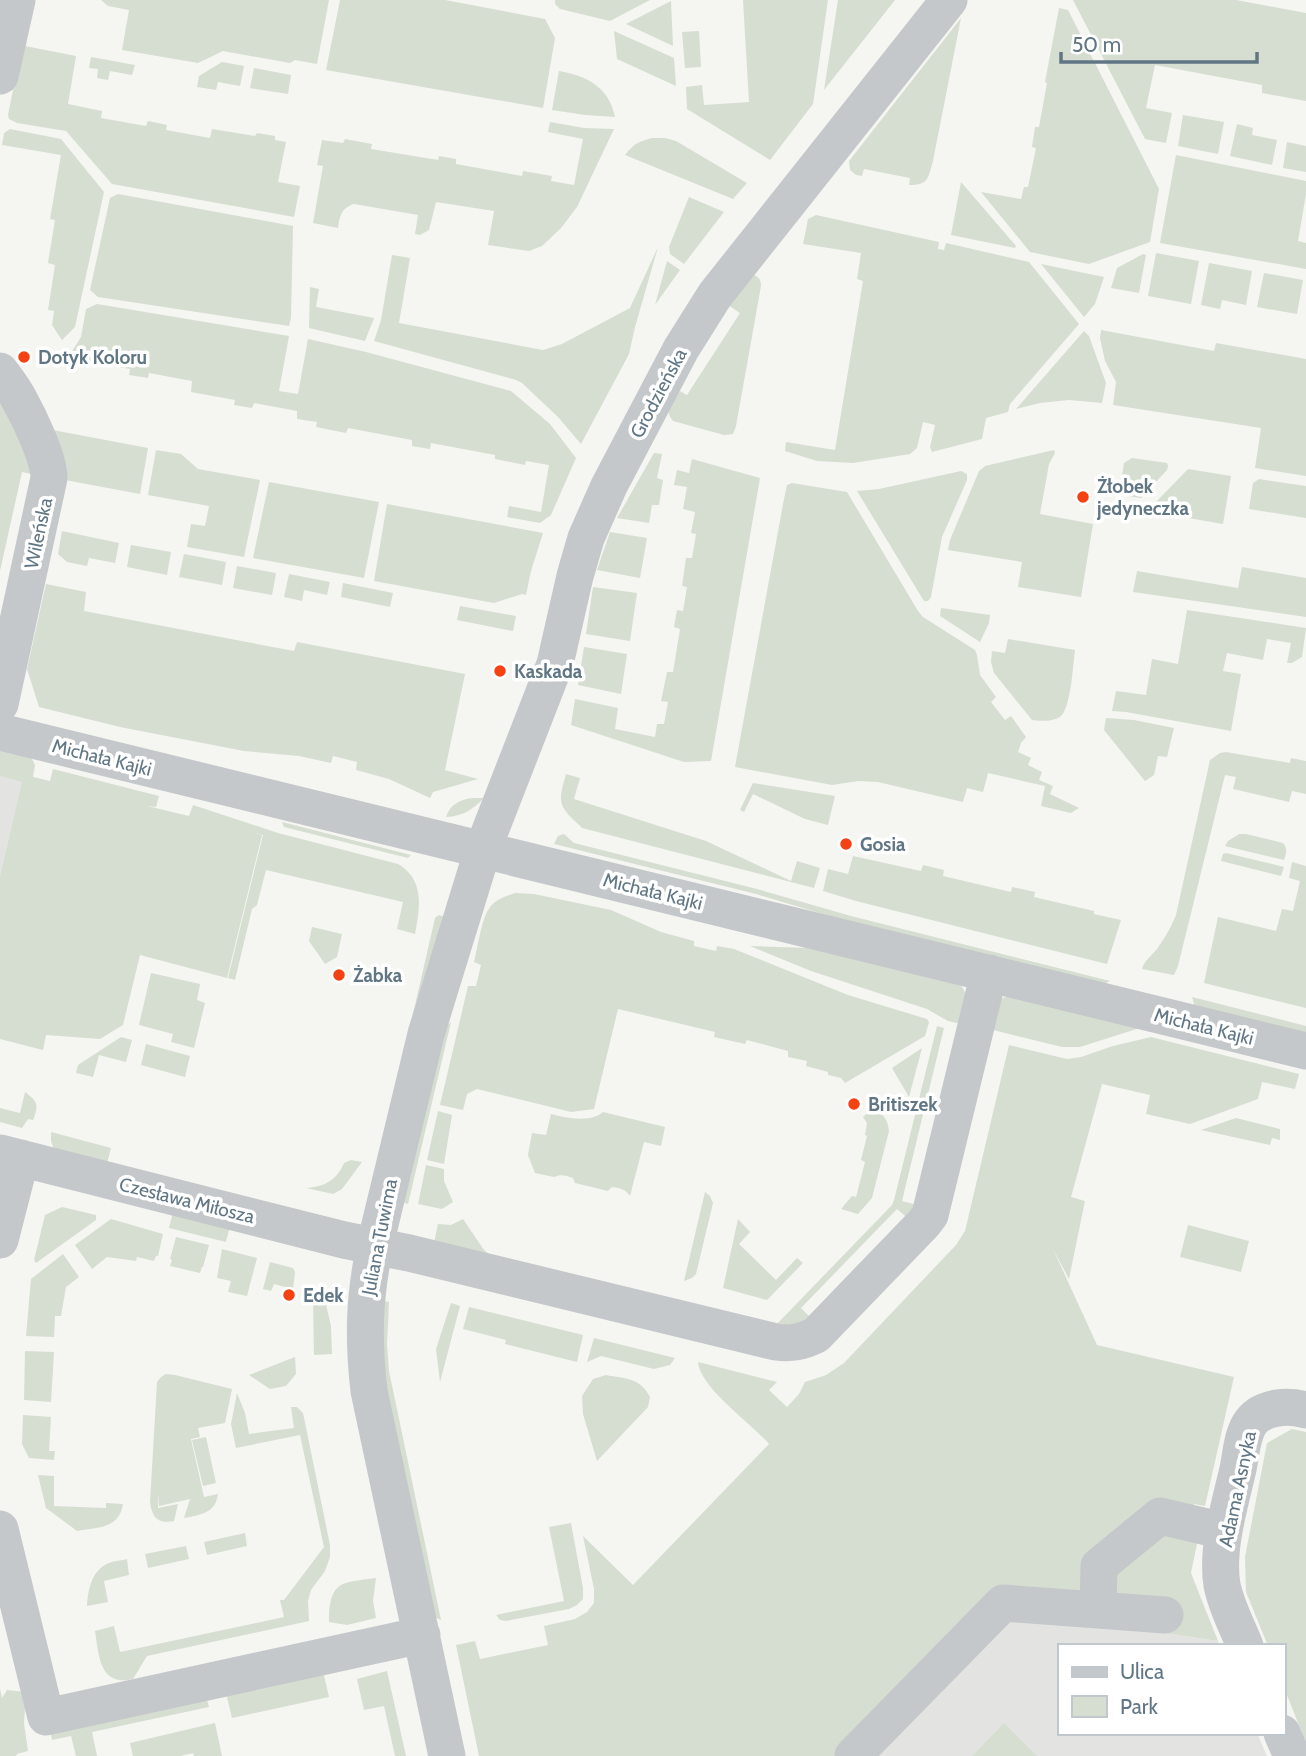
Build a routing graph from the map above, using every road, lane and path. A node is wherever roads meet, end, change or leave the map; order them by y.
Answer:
1 (17, 0) edge
2 (949, 0) edge
3 (0, 76) edge
4 (0, 371) edge
5 (0, 704) edge
6 (0, 732) edge
7 (483, 849) junction
8 (989, 973) junction
9 (1306, 1051) edge
10 (10, 1155) edge
11 (0, 1240) edge
12 (375, 1245) junction
13 (1306, 1410) edge
14 (0, 1529) edge
15 (1224, 1531) junction
16 (1098, 1610) junction
17 (1165, 1615) dead end
18 (422, 1635) junction
19 (1244, 1644) edge
20 (1283, 1735) edge
21 (447, 1756) edge
22 (853, 1756) edge
23 (1292, 1756) edge

1 - 3 street
2 - 7 street, Grodzieńska
4 - 5 street, Wileńska
6 - 7 street, Michała Kajki
7 - 8 street, Michała Kajki
7 - 12 street, Juliana Tuwima
8 - 9 street, Michała Kajki
8 - 12 street, Czesława Miłosza
10 - 11 street
10 - 12 street, Czesława Miłosza
12 - 18 street, Juliana Tuwima
13 - 15 street, Adama Asnyka
14 - 18 street
15 - 16 street
15 - 19 street, Adama Asnyka
16 - 17 street
16 - 22 street
18 - 21 street, Juliana Tuwima
20 - 23 street

